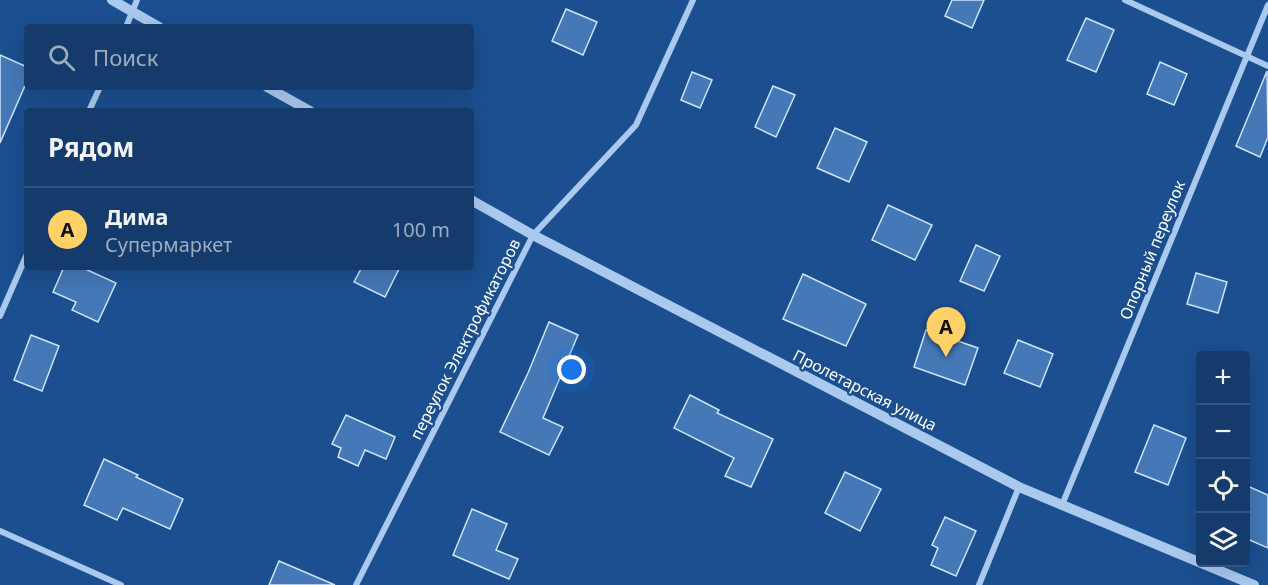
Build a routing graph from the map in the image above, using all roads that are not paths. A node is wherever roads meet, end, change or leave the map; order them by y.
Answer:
1 (112, 0) edge
2 (138, 0) edge
3 (693, 0) edge
4 (1125, 0) edge
5 (1268, 5) edge
6 (133, 12) junction
7 (127, 24) edge
8 (154, 24) edge
9 (1246, 56) junction
10 (1268, 66) edge
11 (99, 90) edge
12 (272, 90) edge
13 (90, 108) edge
14 (305, 108) edge
15 (474, 202) edge
16 (533, 235) junction
17 (24, 261) edge
18 (0, 316) edge
19 (1019, 487) junction
20 (1062, 505) junction
21 (0, 531) edge
22 (121, 585) edge
23 (356, 585) edge
24 (979, 585) edge
25 (1254, 585) edge

1 - 6 street
2 - 6 street
3 - 16 street, переулок Электрофикаторов
4 - 9 street
5 - 9 street, Опорный переулок
6 - 7 street
6 - 8 street
9 - 10 street
9 - 20 street, Опорный переулок
11 - 13 street
12 - 14 street
15 - 16 street, Пролетарская улица
16 - 19 street, Пролетарская улица
16 - 23 street, переулок Электрофикаторов
17 - 18 street
19 - 20 street, Пролетарская улица
19 - 24 street
20 - 25 street, Пролетарская улица
21 - 22 street

